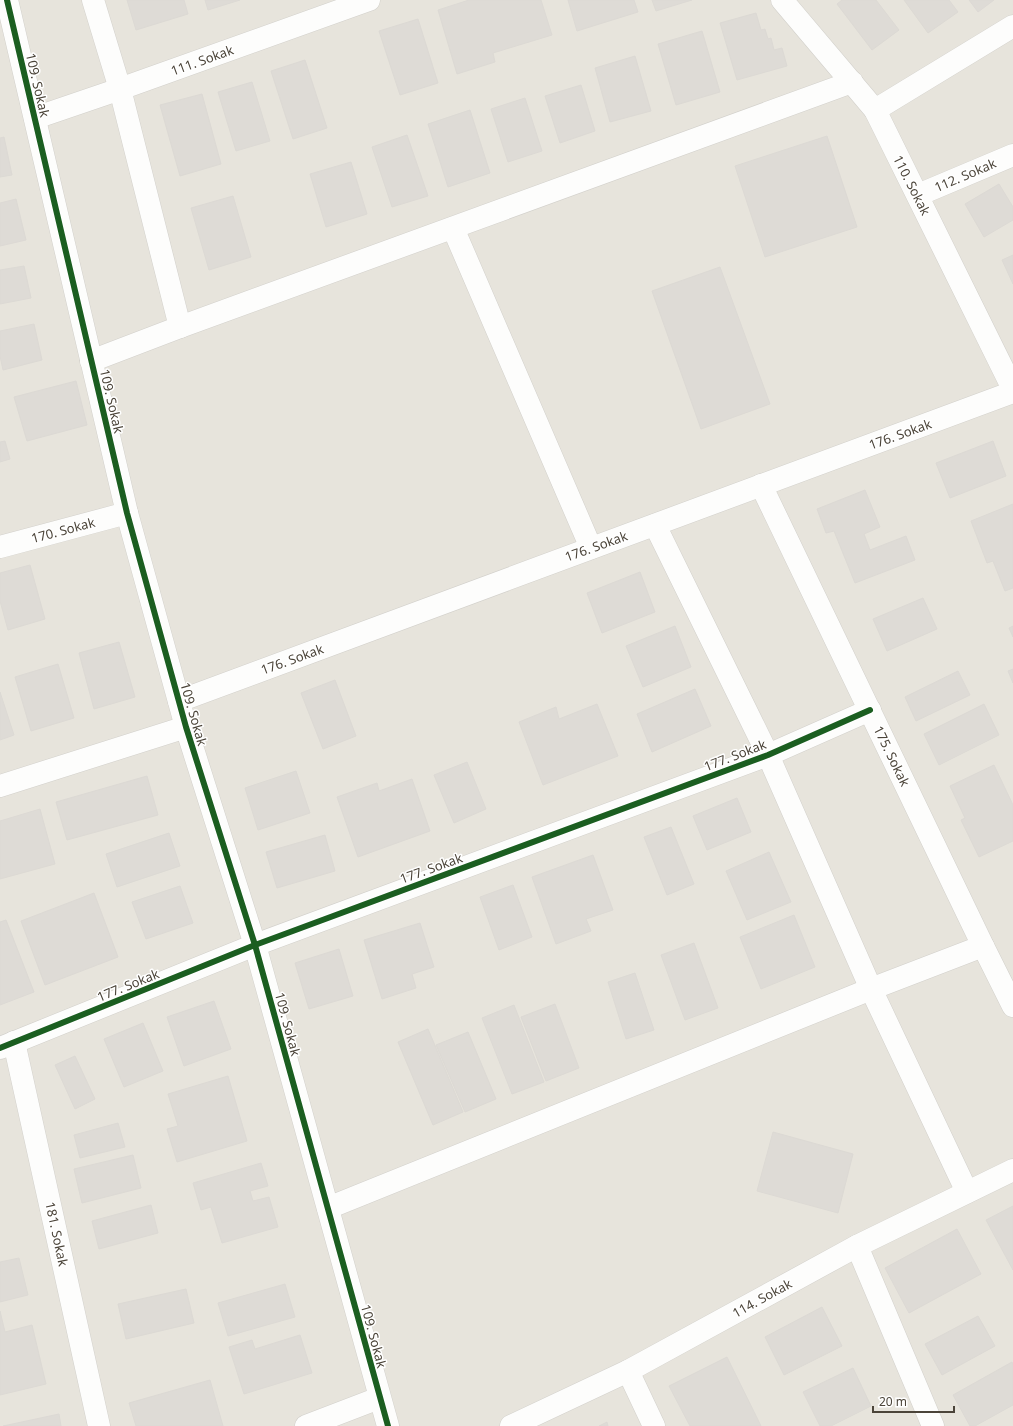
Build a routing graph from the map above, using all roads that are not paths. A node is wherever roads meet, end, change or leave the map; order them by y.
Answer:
1 (7, 0) edge
2 (93, 0) edge
3 (369, 0) edge
4 (782, 0) edge
5 (1013, 26) edge
6 (852, 82) junction
7 (120, 89) junction
8 (875, 110) junction
9 (35, 118) junction
10 (1013, 155) edge
11 (918, 195) junction
12 (453, 228) junction
13 (180, 327) junction
14 (91, 361) junction
15 (1013, 391) edge
16 (761, 485) junction
17 (127, 513) junction
18 (655, 525) junction
19 (0, 546) edge
20 (591, 548) junction
21 (179, 701) junction
22 (870, 710) junction
23 (186, 727) junction
24 (768, 755) junction
25 (0, 786) edge
26 (255, 945) junction
27 (983, 946) junction
28 (871, 989) junction
29 (1011, 997) edge
30 (7, 1045) edge
31 (1013, 1170) edge
32 (967, 1192) junction
33 (328, 1208) junction
34 (857, 1246) junction
35 (628, 1371) junction
36 (379, 1398) junction
37 (99, 1426) edge
38 (306, 1426) edge
39 (388, 1426) edge
40 (511, 1426) edge
41 (654, 1426) edge
42 (933, 1426) edge

1 - 9 street, 109. Sokak
2 - 7 street
3 - 7 street, 111. Sokak
4 - 6 street, 110. Sokak
5 - 8 street
6 - 8 street, 110. Sokak
6 - 12 street
7 - 9 street, 111. Sokak
7 - 13 street
8 - 11 street, 110. Sokak
9 - 14 street, 109. Sokak
10 - 11 street, 112. Sokak
11 - 15 street, 110. Sokak
12 - 13 street
12 - 20 street
13 - 14 street
14 - 17 street, 109. Sokak
15 - 16 street, 176. Sokak
16 - 18 street, 176. Sokak
16 - 22 street, 175. Sokak
17 - 19 street, 170. Sokak
17 - 21 street, 109. Sokak
18 - 20 street, 176. Sokak
18 - 24 street
20 - 21 street, 176. Sokak
21 - 23 street, 109. Sokak
22 - 24 street, 177. Sokak
22 - 27 street, 175. Sokak
23 - 25 street
23 - 26 street, 109. Sokak
24 - 26 street, 177. Sokak
24 - 28 street
26 - 30 street, 177. Sokak
26 - 33 street, 109. Sokak
27 - 28 street
27 - 29 street, 175. Sokak
28 - 32 street
28 - 33 street
30 - 37 street, 181. Sokak
31 - 32 street, 114. Sokak
32 - 34 street, 114. Sokak
33 - 36 street, 109. Sokak
34 - 35 street, 114. Sokak
34 - 42 street
35 - 40 street, 114. Sokak
35 - 41 street
36 - 38 street
36 - 39 street, 109. Sokak

